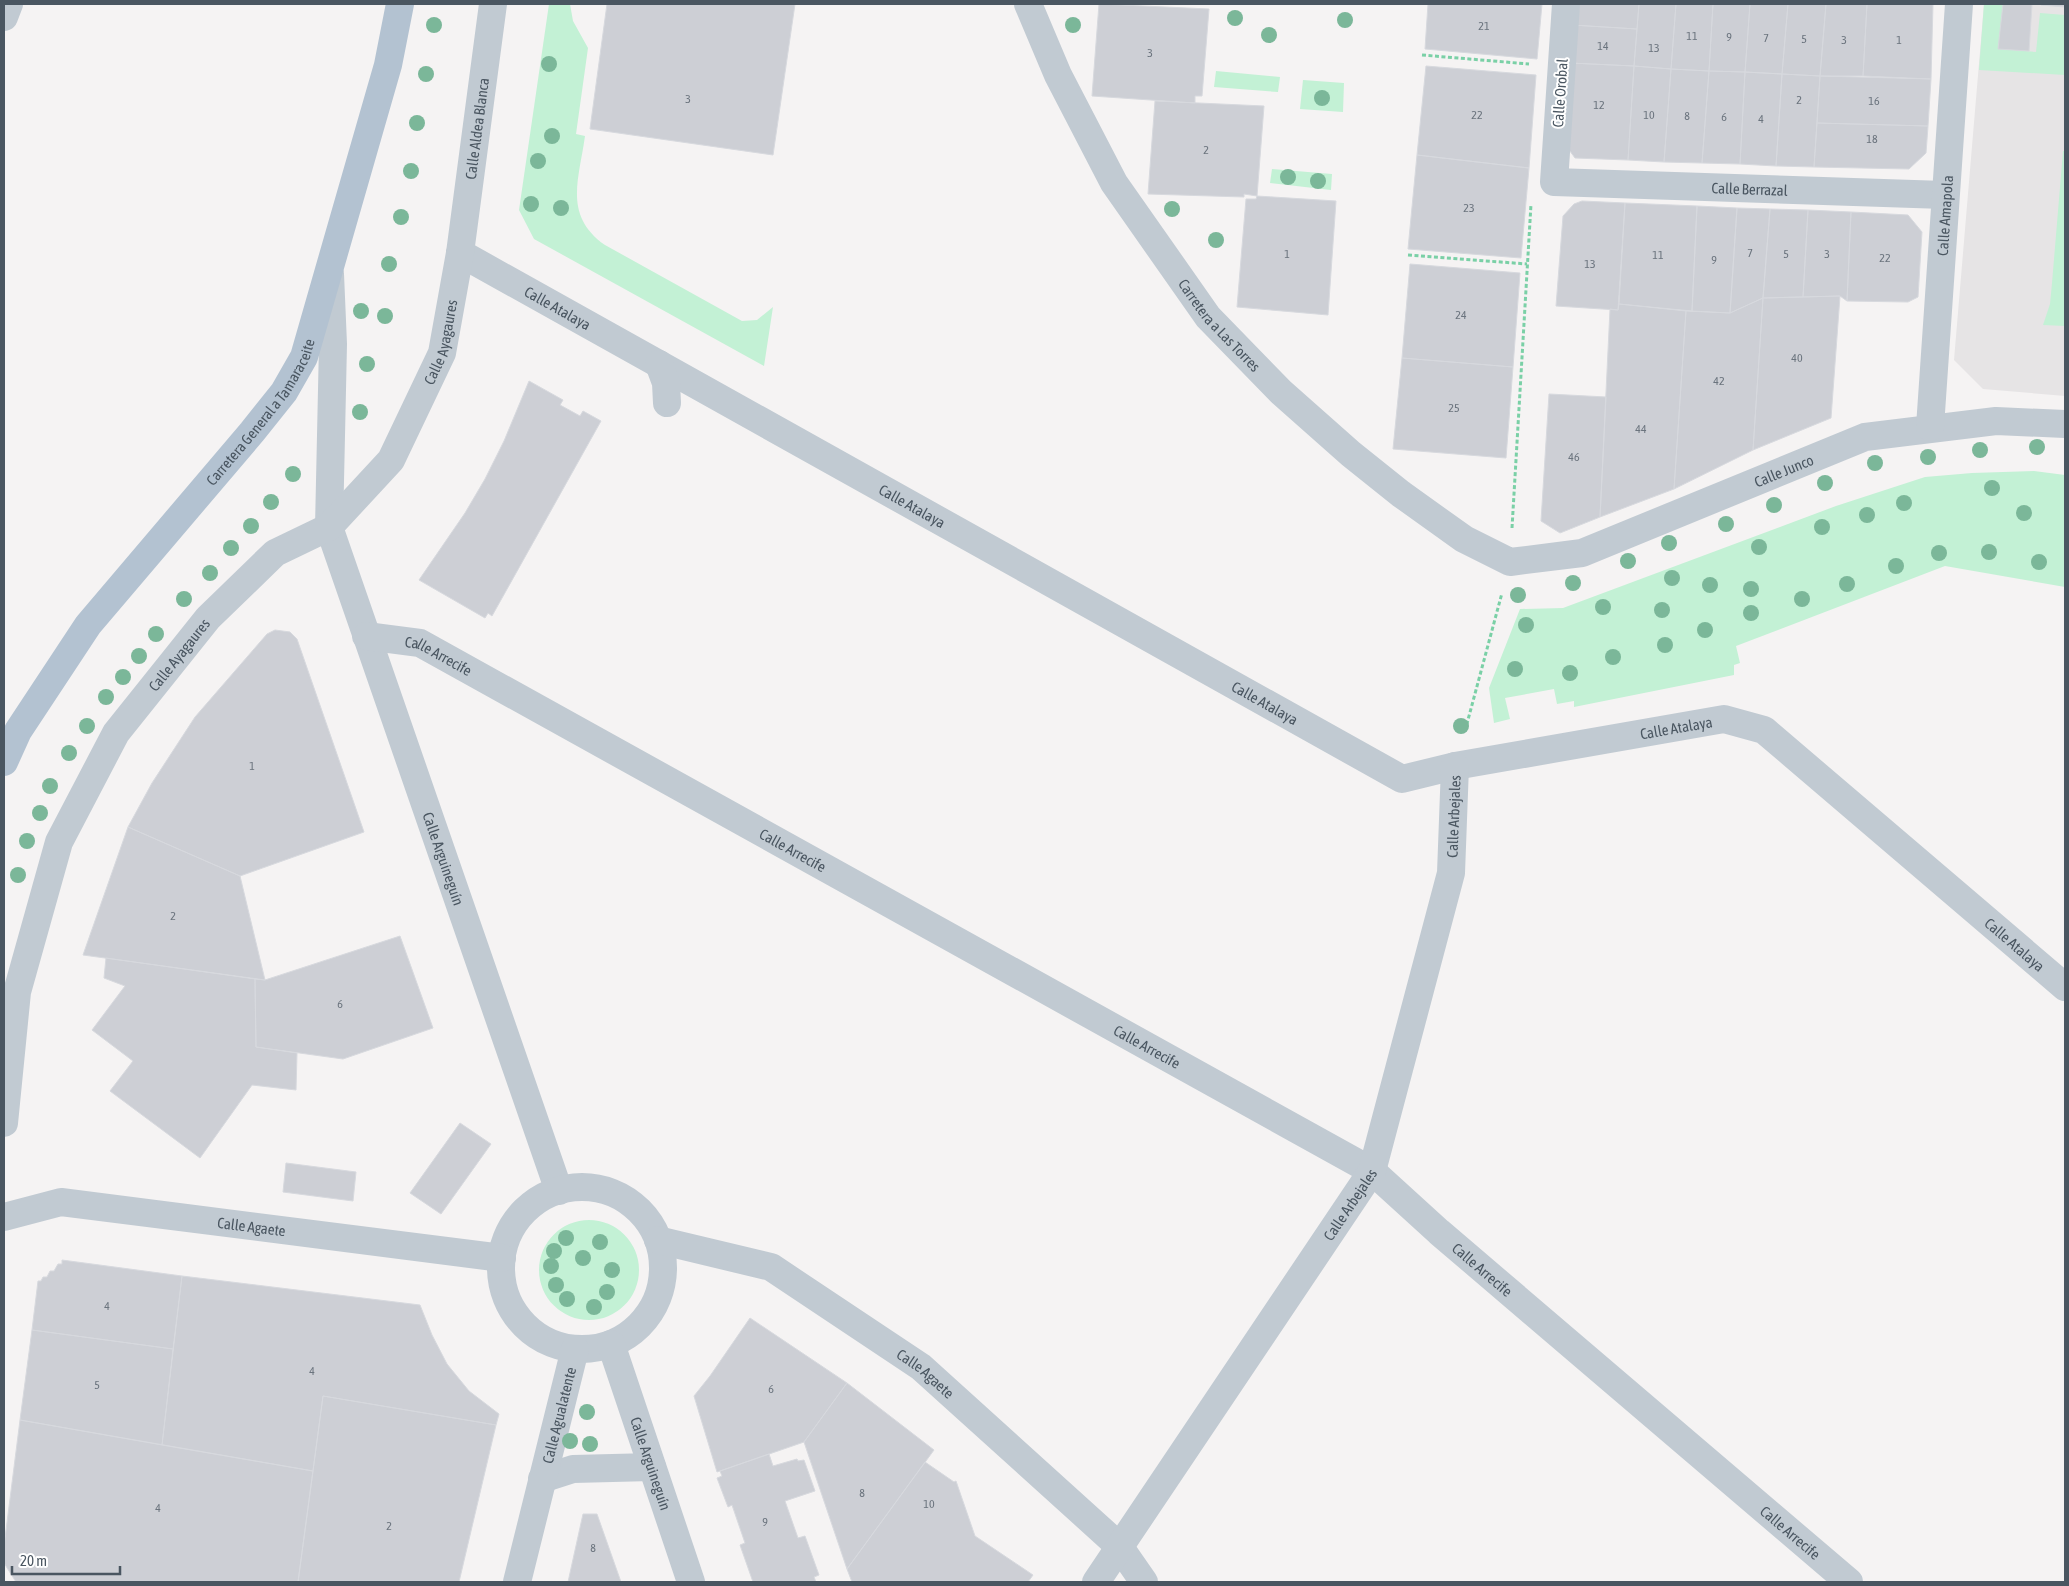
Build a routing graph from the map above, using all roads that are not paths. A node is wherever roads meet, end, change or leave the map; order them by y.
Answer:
1 (10, 4) edge
2 (400, 4) edge
3 (493, 4) edge
4 (1028, 4) edge
5 (1566, 4) edge
6 (1959, 4) edge
7 (4, 17) edge
8 (1543, 188) joint
9 (1944, 196) junction
10 (460, 253) junction
11 (330, 272) junction
12 (659, 364) junction
13 (667, 403) dead end
14 (2065, 424) edge
15 (1930, 427) junction
16 (329, 527) junction
17 (1510, 562) joint
18 (366, 636) junction
19 (4, 762) edge
20 (1455, 766) junction
21 (2065, 987) edge
22 (4, 1123) edge
23 (1372, 1171) junction
24 (559, 1191) junction
25 (4, 1217) edge
26 (658, 1240) junction
27 (502, 1258) junction
28 (611, 1344) junction
29 (574, 1349) junction
30 (652, 1467) junction
31 (542, 1479) junction
32 (1119, 1546) junction
33 (517, 1582) edge
34 (691, 1582) edge
35 (1096, 1582) edge
36 (1144, 1582) edge
37 (1849, 1582) edge

1 - 7 street
2 - 11 main road, Carretera General a Tamaraceite
3 - 10 street, Calle Aldea Blanca
4 - 17 street, Carretera a Las Torres
5 - 8 street, Calle Orobal
6 - 9 street, Calle Amapola
8 - 9 street, Calle Berrazal
9 - 15 street, Calle Amapola
10 - 12 street, Calle Atalaya
10 - 16 street, Calle Ayagaures
11 - 16 street
11 - 19 main road, Carretera General a Tamaraceite
12 - 13 street
12 - 20 street, Calle Atalaya
14 - 15 street, Calle Junco
15 - 17 street, Calle Junco
16 - 18 street, Calle Arguineguín
16 - 22 street, Calle Ayagaures
18 - 23 street, Calle Arrecife
18 - 24 street, Calle Arguineguín
20 - 21 street, Calle Atalaya
20 - 23 street, Calle Arbejales
23 - 32 street, Calle Arbejales
23 - 37 street, Calle Arrecife
24 - 26 street
24 - 27 street
25 - 27 street, Calle Agaete
26 - 28 street
26 - 32 street, Calle Agaete
27 - 29 street
28 - 29 street
28 - 30 street, Calle Arguineguín
29 - 31 street, Calle Agualatente
30 - 31 street, Calle Agualatente
30 - 34 street, Calle Arguineguín
31 - 33 street, Calle Agualatente
32 - 35 street, Calle Arbejales
32 - 36 street, Calle Agaete

